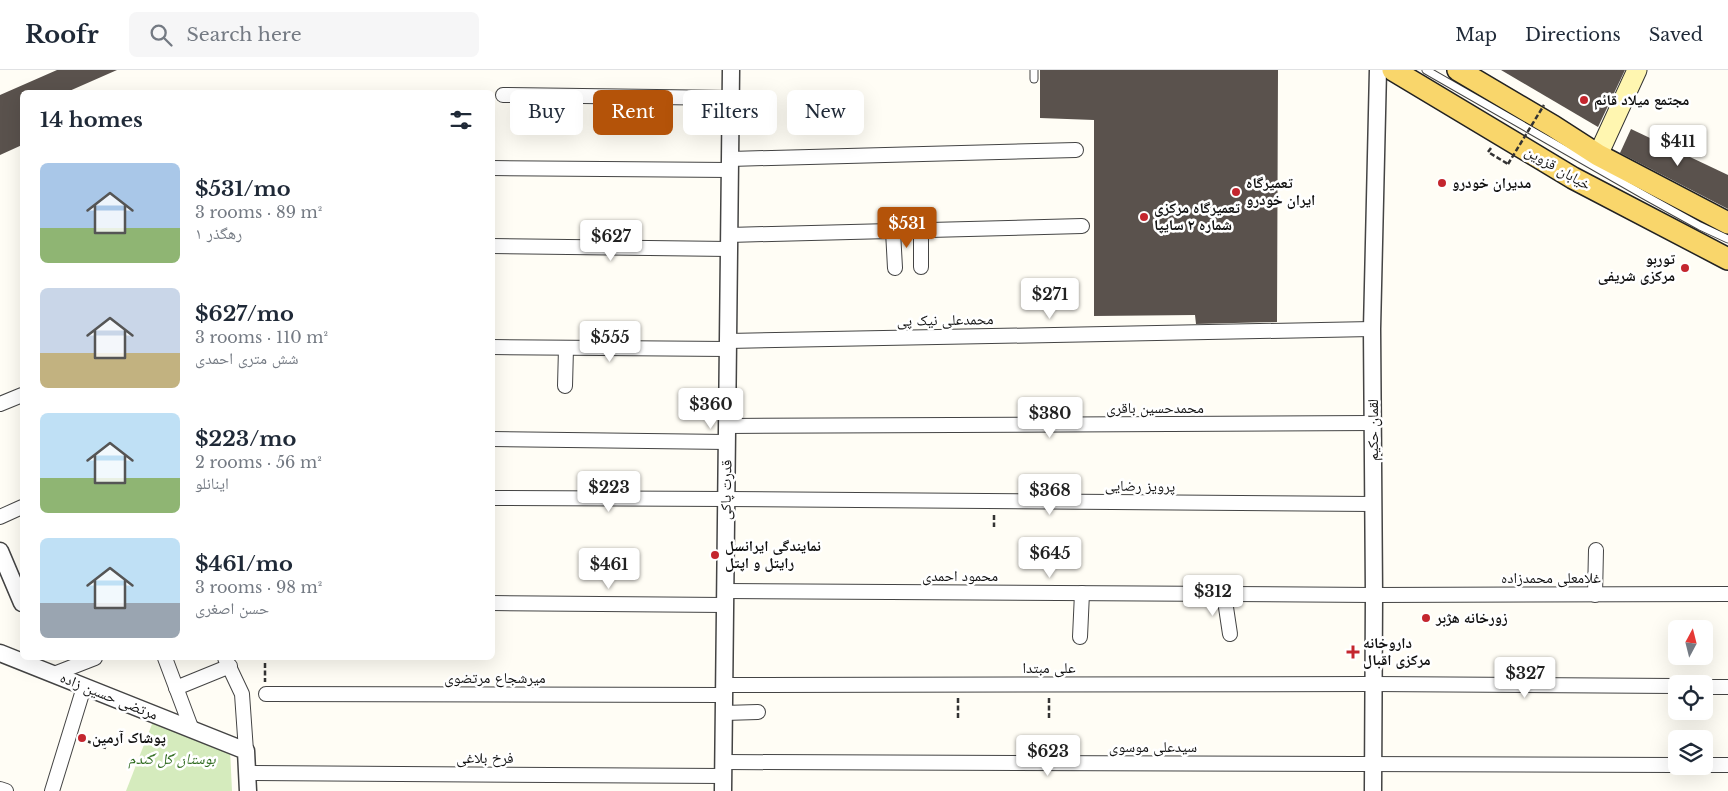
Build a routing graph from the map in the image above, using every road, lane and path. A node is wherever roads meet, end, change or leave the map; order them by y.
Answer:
1 (731, 70) edge
2 (1034, 70) edge
3 (1378, 70) edge
4 (1393, 70) edge
5 (1426, 70) edge
6 (1458, 70) edge
7 (1637, 70) edge
8 (1034, 79) dead end
9 (731, 90) edge
10 (503, 95) dead end
11 (683, 97) edge
12 (1544, 105) dead end
13 (730, 135) edge
14 (1076, 150) dead end
15 (1488, 152) dead end
16 (1598, 155) junction
17 (730, 164) junction
18 (495, 168) edge
19 (1728, 223) edge
20 (1082, 226) dead end
21 (921, 230) junction
22 (893, 231) junction
23 (1728, 239) edge
24 (729, 242) junction
25 (495, 246) edge
26 (1728, 258) edge
27 (921, 267) dead end
28 (895, 268) dead end
29 (1372, 329) junction
30 (728, 345) junction
31 (495, 348) edge
32 (566, 348) junction
33 (565, 386) dead end
34 (20, 396) edge
35 (0, 404) edge
36 (1373, 424) junction
37 (727, 434) junction
38 (495, 439) edge
39 (495, 498) edge
40 (726, 498) junction
41 (1374, 504) junction
42 (20, 508) edge
43 (0, 517) edge
44 (1596, 550) dead end
45 (0, 551) edge
46 (1082, 594) junction
47 (1224, 594) junction
48 (1596, 594) junction
49 (1728, 594) edge
50 (1374, 595) junction
51 (20, 598) edge
52 (725, 598) junction
53 (495, 603) edge
54 (1230, 634) dead end
55 (1080, 637) dead end
56 (0, 653) edge
57 (47, 660) edge
58 (90, 660) edge
59 (166, 660) edge
60 (228, 662) edge
61 (54, 674) junction
62 (958, 684) junction
63 (1049, 684) junction
64 (1373, 684) junction
65 (1668, 686) edge
66 (84, 687) junction
67 (1713, 687) edge
68 (1728, 687) edge
69 (176, 688) junction
70 (724, 690) junction
71 (266, 694) dead end
72 (758, 712) dead end
73 (724, 713) junction
74 (1050, 718) dead end
75 (958, 720) dead end
76 (192, 730) junction
77 (70, 735) junction
78 (106, 748) dead end
79 (246, 751) junction
80 (1373, 763) junction
81 (1668, 765) edge
82 (1713, 765) edge
83 (1728, 765) edge
84 (247, 773) junction
85 (723, 776) edge
86 (0, 789) edge
87 (6, 791) edge
88 (52, 791) edge
89 (248, 791) edge
90 (1373, 791) edge

1 - 9 street, قدرت پاکی
2 - 8 lane
3 - 29 street, لقمان حکیم
4 - 26 main road, خیابان قزوین
5 - 23 lane
6 - 16 main road, خیابان قزوین
7 - 16 main road
10 - 11 street
12 - 15 path, bridge
13 - 17 street, قدرت پاکی
14 - 17 street
16 - 19 main road, خیابان قزوین
17 - 18 street
17 - 24 street, قدرت پاکی
20 - 21 street
21 - 22 street
21 - 27 street
22 - 24 street
22 - 28 street
24 - 25 street
24 - 30 street, قدرت پاکی
29 - 30 street, محمدعلی نیک پی
29 - 36 street, لقمان حکیم
30 - 32 street, محمدعلی نیک پی
30 - 37 street, قدرت پاکی
31 - 32 street, محمدعلی نیک پی
32 - 33 street
34 - 35 street
36 - 37 street, محمدحسین باقری
36 - 41 street, لقمان حکیم
37 - 38 street, محمدحسین باقری
37 - 40 street, قدرت پاکی
39 - 40 street, پرویز رضایی
40 - 41 street, پرویز رضایی
40 - 52 street, قدرت پاکی
41 - 50 street, لقمان حکیم
42 - 43 street
44 - 48 street
45 - 51 street
46 - 47 street, محمود احمدی
46 - 52 street, محمود احمدی
46 - 55 street
47 - 50 street, محمود احمدی
47 - 54 street
48 - 49 street, غلامعلی محمدزاده
48 - 50 street, غلامعلی محمدزاده
50 - 64 street, لقمان حکیم
52 - 53 street, محمود احمدی
52 - 70 street, قدرت پاکی
56 - 61 street, مرتضی حسین زاده
57 - 61 street
58 - 61 street
59 - 69 street
60 - 69 street
60 - 79 street
61 - 66 street, مرتضی حسین زاده
62 - 63 street, علی مبتدا
62 - 70 street, علی مبتدا
62 - 75 path
63 - 64 street, علی مبتدا
63 - 74 path
64 - 65 street, علی مبتدا
64 - 80 street, لقمان حکیم
66 - 76 street, مرتضی حسین زاده
66 - 77 street
67 - 68 street
69 - 76 street
70 - 71 street, میرشجاع مرتضوی
70 - 73 street, قدرت پاکی
72 - 73 street
73 - 85 street, قدرت پاکی
76 - 79 street, مرتضی حسین زاده
77 - 78 path
77 - 88 street
79 - 84 street
80 - 81 street, سیدعلی موسوی
80 - 85 street, سیدعلی موسوی
80 - 90 street, لقمان حکیم
82 - 83 street
84 - 85 street, فرخ بلاغی
84 - 89 street
86 - 87 street

